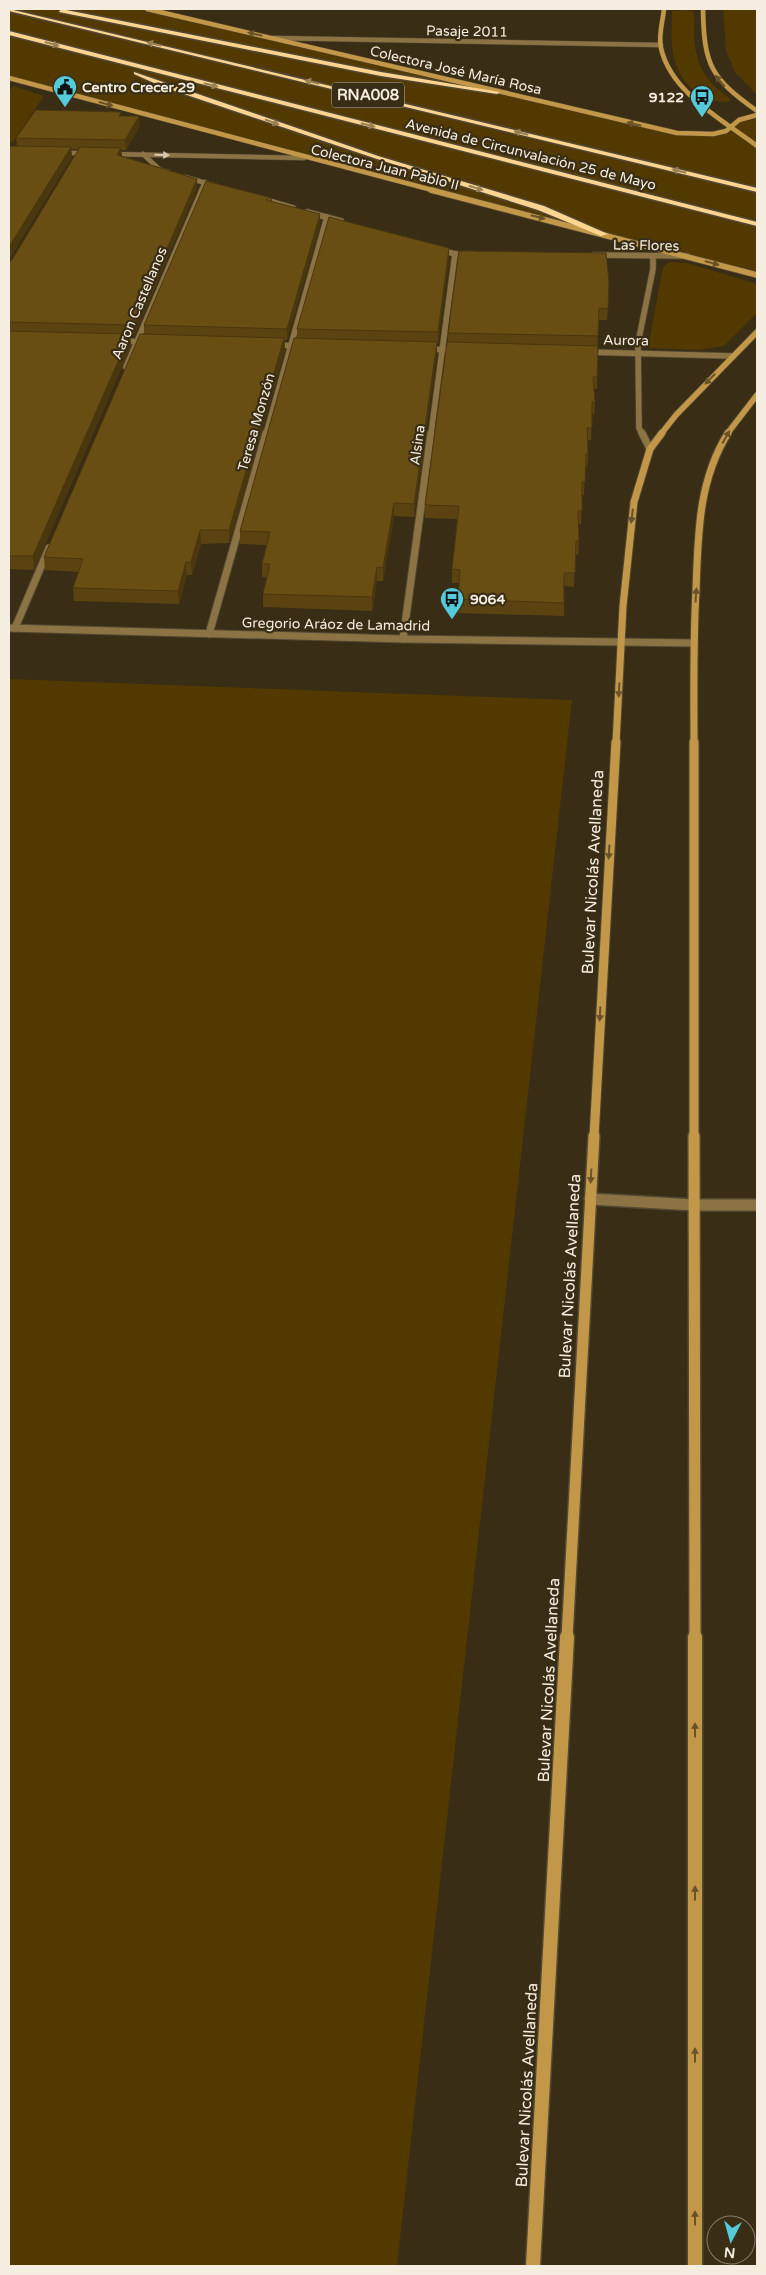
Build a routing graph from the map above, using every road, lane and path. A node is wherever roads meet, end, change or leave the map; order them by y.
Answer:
1 (9, 9) edge
2 (50, 9) edge
3 (147, 9) edge
4 (664, 9) edge
5 (703, 9) edge
6 (9, 32) edge
7 (272, 38) junction
8 (661, 45) junction
9 (96, 55) junction
10 (9, 78) edge
11 (497, 92) junction
12 (757, 113) edge
13 (732, 126) junction
14 (757, 146) edge
15 (53, 152) edge
16 (79, 153) junction
17 (97, 153) edge
18 (106, 154) edge
19 (143, 154) junction
20 (304, 158) junction
21 (74, 161) edge
22 (205, 182) junction
23 (223, 188) edge
24 (757, 190) edge
25 (252, 196) edge
26 (327, 217) junction
27 (345, 223) edge
28 (757, 224) edge
29 (604, 234) junction
30 (427, 246) edge
31 (455, 254) junction
32 (475, 254) edge
33 (584, 255) edge
34 (653, 256) junction
35 (688, 256) junction
36 (757, 275) edge
37 (757, 332) edge
38 (107, 340) edge
39 (137, 341) junction
40 (156, 342) edge
41 (261, 345) edge
42 (290, 345) junction
43 (309, 346) edge
44 (414, 349) edge
45 (442, 350) junction
46 (462, 350) edge
47 (580, 352) edge
48 (638, 352) junction
49 (732, 356) junction
50 (122, 377) edge
51 (757, 395) edge
52 (650, 449) junction
53 (53, 538) edge
54 (12, 628) edge
55 (210, 634) junction
56 (403, 639) junction
57 (622, 641) junction
58 (693, 643) junction
59 (590, 1199) junction
60 (695, 1205) junction
61 (757, 1205) edge
62 (533, 2266) edge
63 (695, 2266) edge

24 -> 1 highway, Avenida de Circunvalación 25 de Mayo / RNA008
2 - 11 highway
7 -> 3 main road, Colectora José María Rosa
4 - 8 main road
12 -> 5 main road
6 -> 9 highway, Avenida de Circunvalación 25 de Mayo / RNA008
7 - 8 street, Pasaje 2011
7 - 11 main road, Colectora José María Rosa
8 - 13 main road
9 -> 28 highway, Avenida de Circunvalación 25 de Mayo / RNA008
9 -> 29 highway
10 -> 20 main road, Colectora Juan Pablo II
13 -> 11 main road, Colectora José María Rosa
12 - 13 main road, Colectora José María Rosa
13 - 14 main road
15 - 16 street
16 - 17 street
16 - 21 street
18 - 19 street
19 -> 20 street
19 - 22 street
20 -> 29 main road, Colectora Juan Pablo II
22 - 23 street
22 - 39 street, Aaron Castellanos
25 - 26 street
26 - 27 street
26 - 42 street, Teresa Monzón
29 - 35 main road, Colectora Juan Pablo II
30 - 31 street
31 - 32 street
31 - 45 street, Alsina
33 - 34 street, Las Flores
34 - 35 street, Las Flores
34 - 48 street
35 -> 36 main road, Colectora Juan Pablo II
37 - 49 main road, Bulevar Nicolás Avellaneda
38 - 39 street
39 - 40 street
39 - 50 street, Aaron Castellanos
41 - 42 street
42 - 43 street
42 - 55 street, Teresa Monzón
44 - 45 street
45 - 46 street
45 - 56 street, Alsina
47 - 48 street, Aurora
48 - 49 street, Aurora
48 - 52 street
49 -> 52 main road, Bulevar Nicolás Avellaneda
58 -> 51 main road
52 -> 57 main road, Bulevar Nicolás Avellaneda
53 - 54 street
54 - 55 street, Gregorio Aráoz de Lamadrid
55 - 56 street, Gregorio Aráoz de Lamadrid
56 - 57 street, Gregorio Aráoz de Lamadrid
57 - 58 street, Gregorio Aráoz de Lamadrid
57 -> 59 main road, Bulevar Nicolás Avellaneda
58 - 60 main road
59 - 60 street
59 - 62 main road, Bulevar Nicolás Avellaneda
60 - 61 street
63 -> 60 main road

